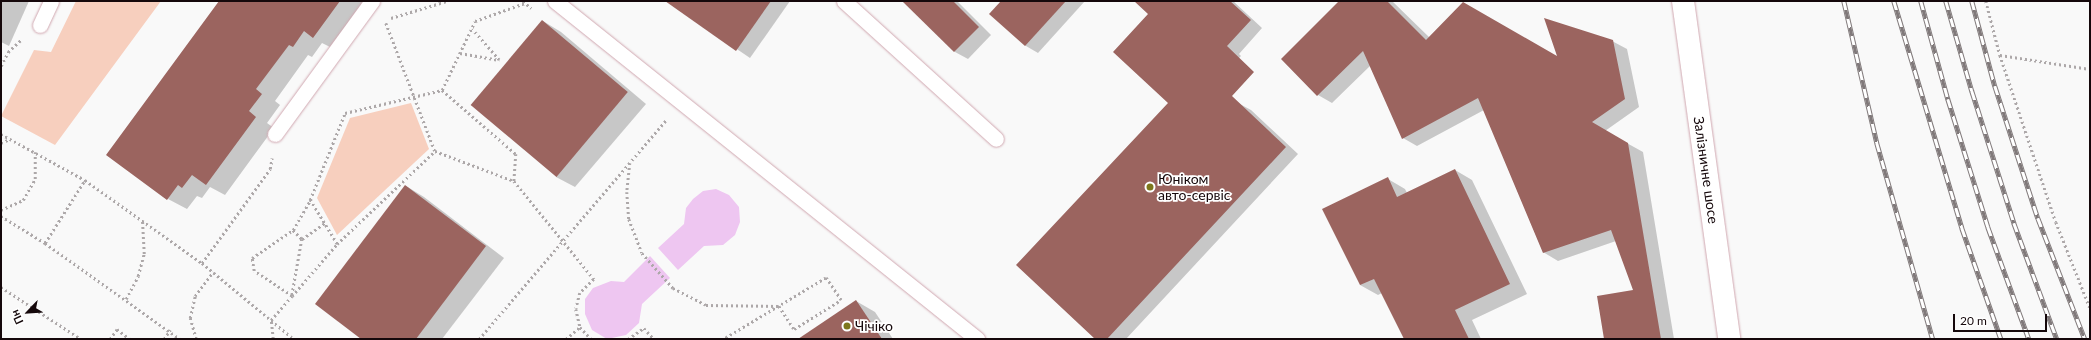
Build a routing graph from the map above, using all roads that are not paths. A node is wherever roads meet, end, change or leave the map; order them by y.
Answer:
1 (51, 1) edge
2 (372, 1) edge
3 (555, 1) edge
4 (844, 1) edge
5 (1683, 1) edge
6 (40, 25) road end
7 (275, 134) road end
8 (996, 140) dead end
9 (978, 339) edge
10 (1729, 339) edge

1 - 6 lane
2 - 7 lane
3 - 9 lane
4 - 8 lane
5 - 10 street, Залізничне шосе

